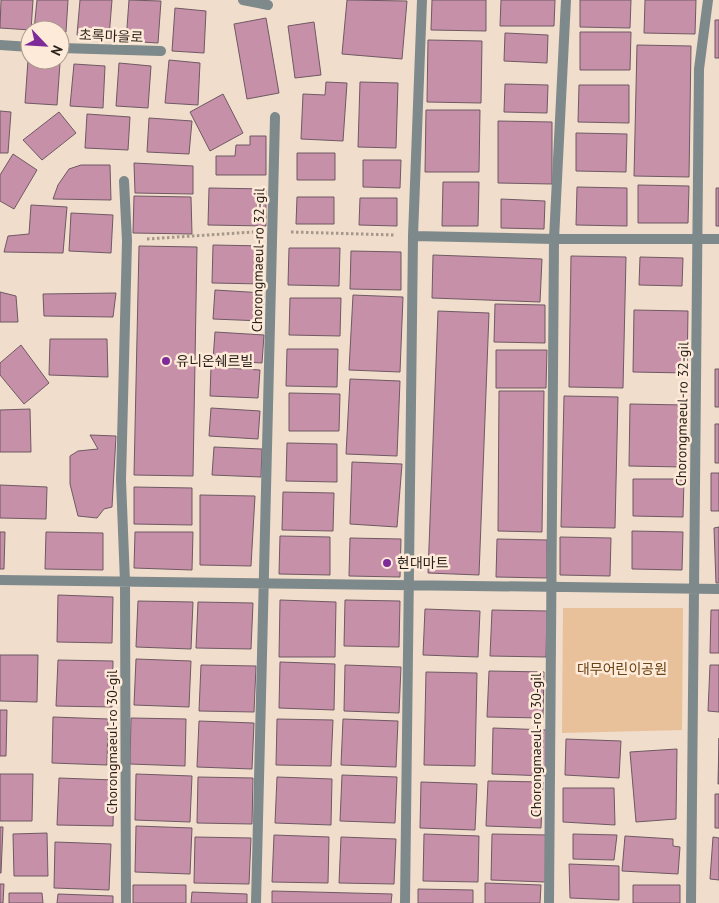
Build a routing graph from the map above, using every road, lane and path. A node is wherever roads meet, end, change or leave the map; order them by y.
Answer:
1 (247, 0) edge
2 (422, 0) edge
3 (566, 0) edge
4 (708, 0) edge
5 (268, 5) dead end
6 (0, 45) edge
7 (20, 46) edge
8 (70, 48) edge
9 (160, 51) dead end
10 (275, 117) dead end
11 (124, 181) dead end
12 (272, 231) junction
13 (413, 236) junction
14 (554, 239) junction
15 (698, 239) junction
16 (719, 239) edge
17 (127, 241) junction
18 (0, 580) edge
19 (125, 582) junction
20 (263, 584) junction
21 (409, 585) junction
22 (551, 587) junction
23 (694, 589) junction
24 (719, 589) edge
25 (126, 903) edge
26 (256, 903) edge
27 (405, 903) edge
28 (549, 903) edge
29 (690, 903) edge

1 - 5 street
2 - 13 street
3 - 14 street
4 - 15 street, Chorongmaeul-ro 32-gil
6 - 7 street
8 - 9 street, 초록마을로
10 - 12 street, Chorongmaeul-ro 32-gil
11 - 17 street
12 - 13 path
12 - 17 path
12 - 20 street, Chorongmaeul-ro 32-gil
13 - 14 street
13 - 21 street
14 - 15 street
14 - 22 street
15 - 16 street
15 - 23 street, Chorongmaeul-ro 32-gil
17 - 19 street
18 - 19 street
19 - 20 street
19 - 25 street, Chorongmaeul-ro 30-gil
20 - 21 street
20 - 26 street
21 - 22 street
21 - 27 street
22 - 23 street
22 - 28 street, Chorongmaeul-ro 30-gil
23 - 24 street
23 - 29 street

